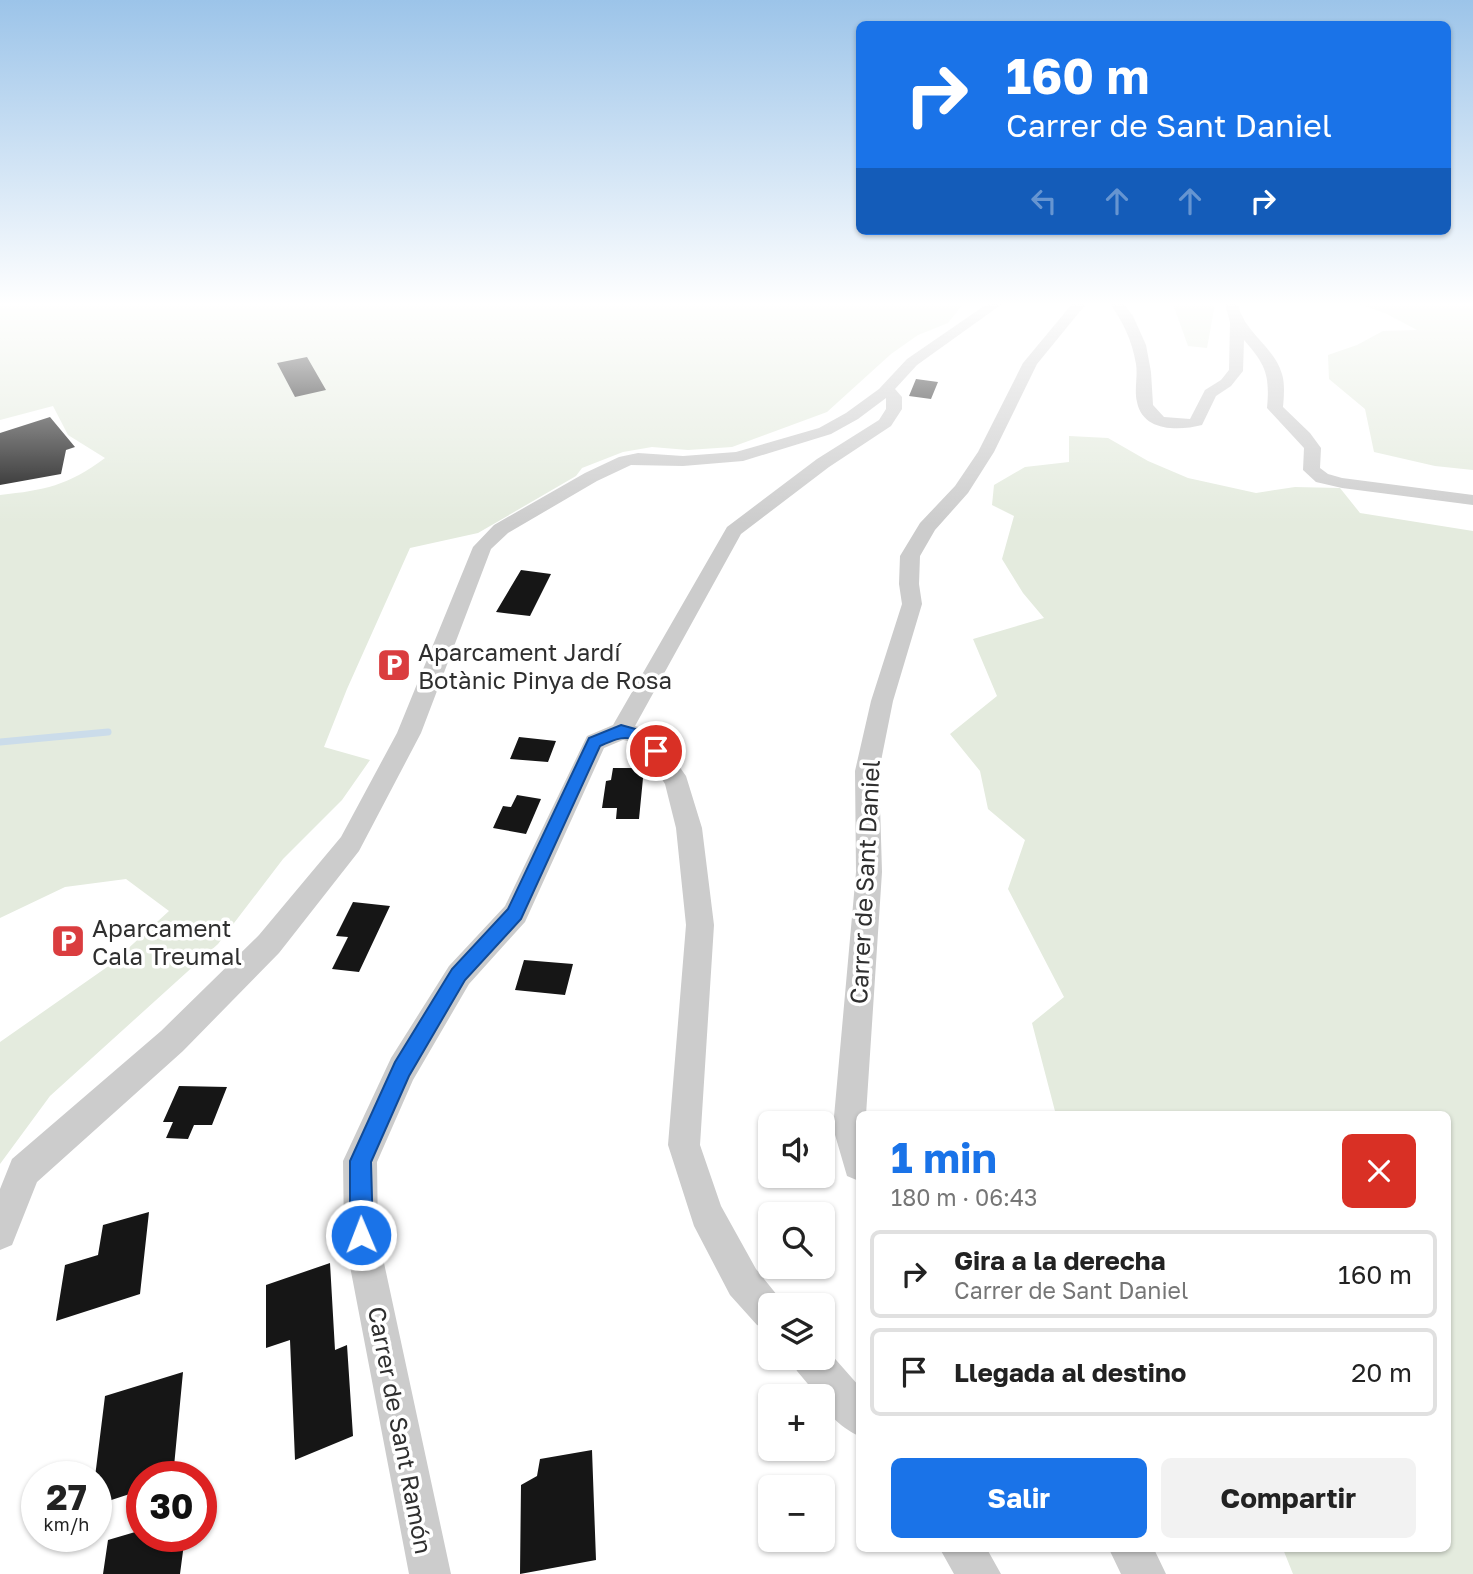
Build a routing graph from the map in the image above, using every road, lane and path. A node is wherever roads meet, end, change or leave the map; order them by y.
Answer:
1 (898, 377) edge
2 (1023, 377) edge
3 (1144, 377) edge
4 (1231, 377) edge
5 (1274, 377) edge
6 (887, 389) junction
7 (1473, 500) edge
8 (621, 731) junction
9 (856, 1153) edge
10 (0, 1233) edge
11 (758, 1299) edge
12 (820, 1370) edge
13 (856, 1412) edge
14 (963, 1552) edge
15 (1132, 1552) edge
16 (430, 1574) edge
17 (980, 1574) edge
18 (1144, 1574) edge

1 - 6 street
2 - 9 street, Carrer de Sant Daniel
3 - 4 street
5 - 7 street
6 - 8 street
6 - 10 street
8 - 11 street
8 - 16 street, Carrer de Sant Ramón
12 - 13 street
14 - 17 street
15 - 18 street

